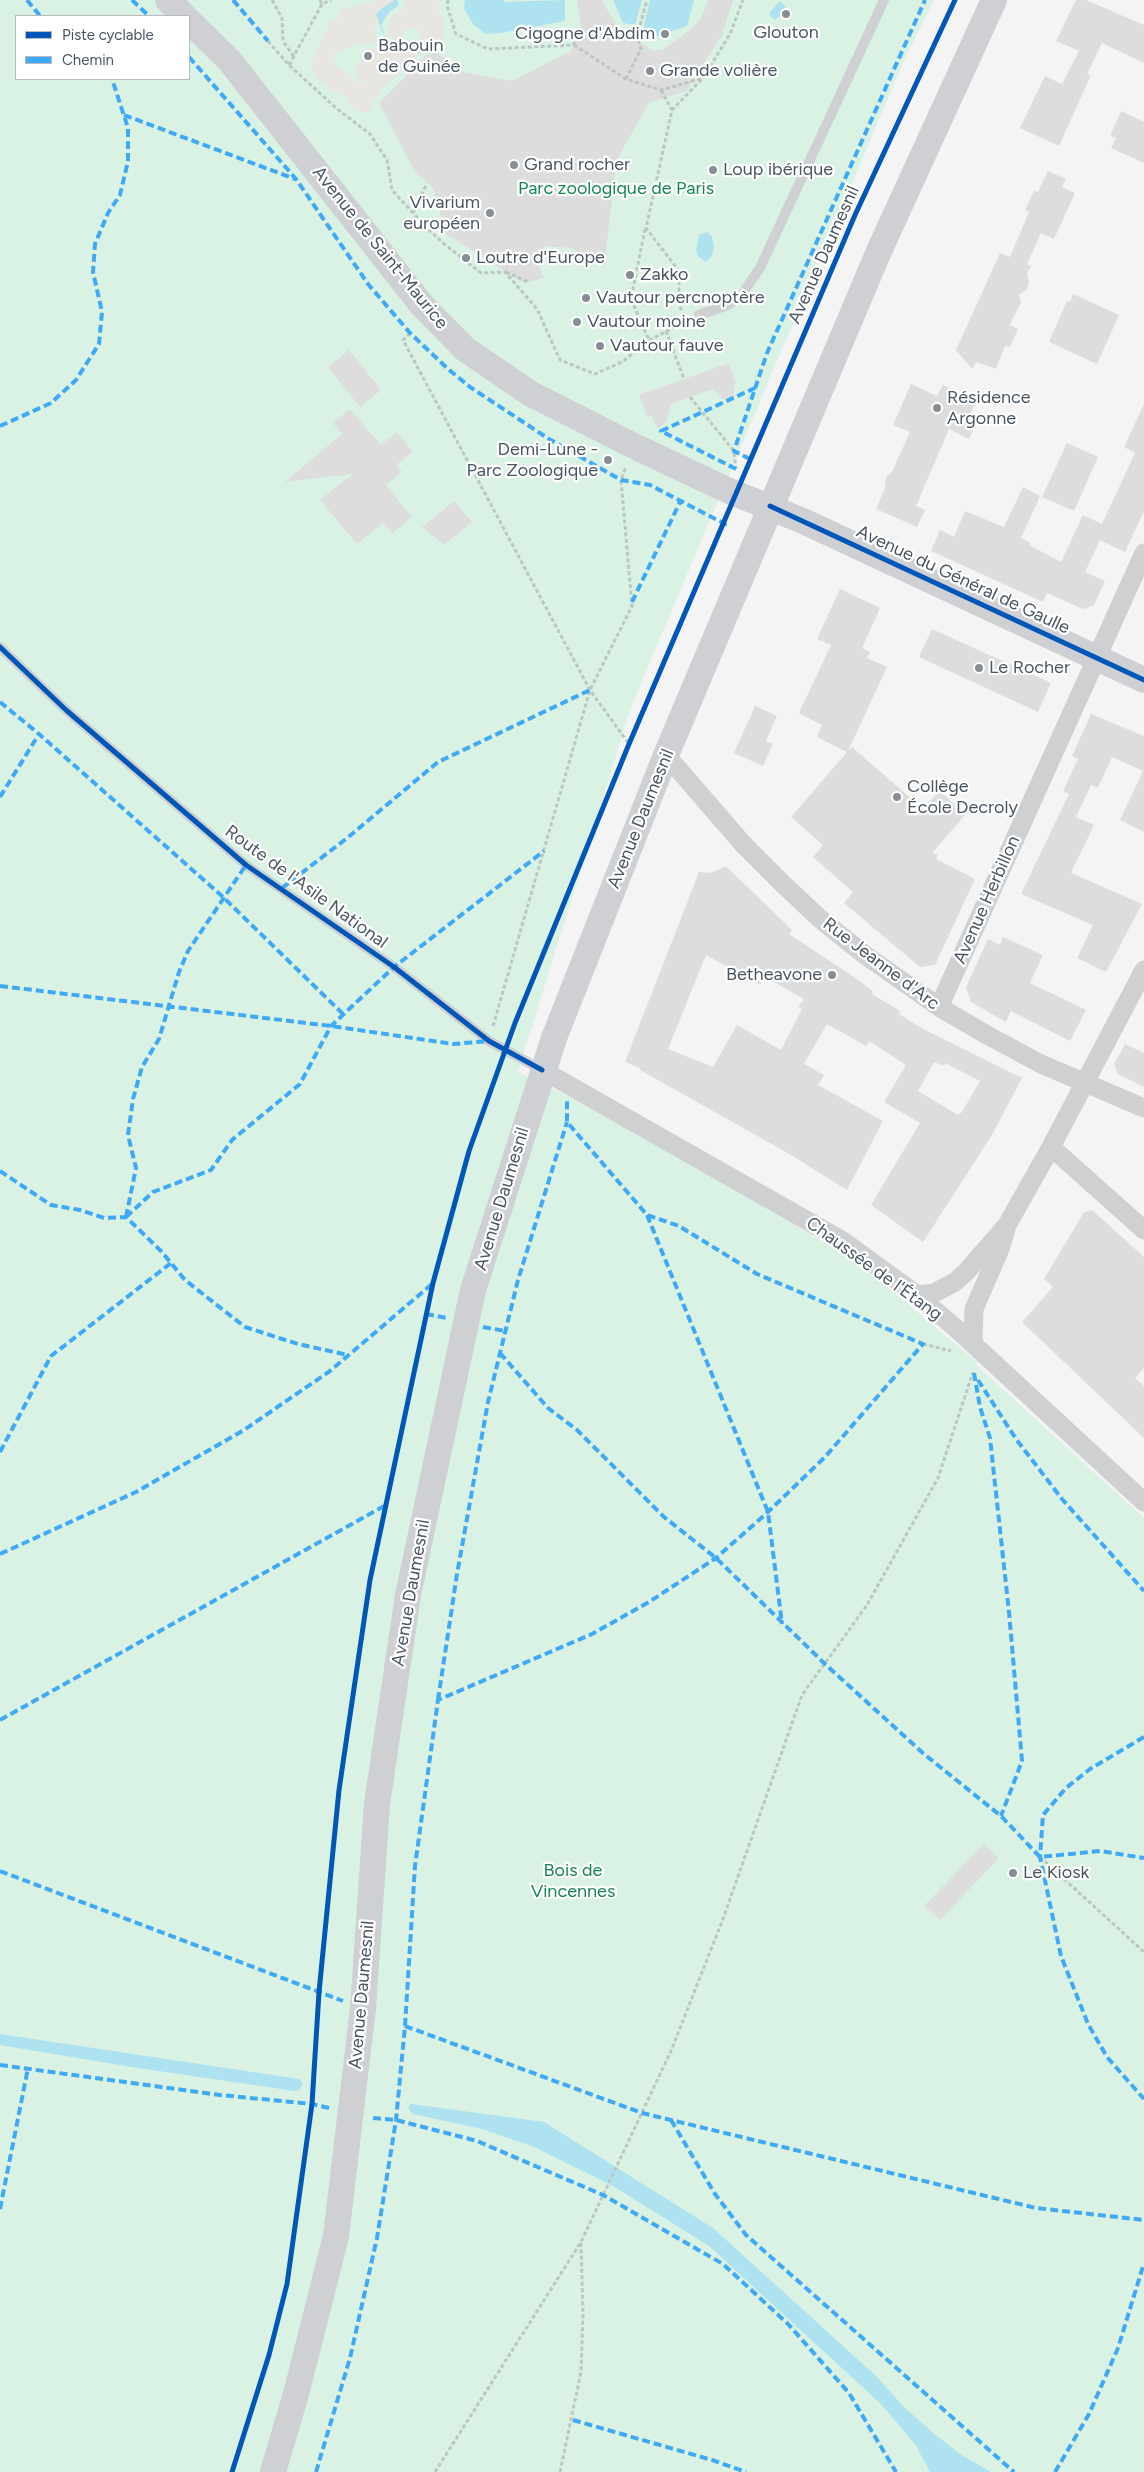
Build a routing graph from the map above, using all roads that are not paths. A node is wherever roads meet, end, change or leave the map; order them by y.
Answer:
1 (168, 0) edge
2 (884, 0) edge
3 (994, 0) edge
4 (183, 15) edge
5 (190, 22) edge
6 (700, 315) dead end
7 (770, 506) junction
8 (1144, 553) edge
9 (0, 647) edge
10 (1097, 656) junction
11 (1144, 680) edge
12 (666, 755) junction
13 (1144, 970) edge
14 (939, 1007) junction
15 (542, 1070) junction
16 (1085, 1084) junction
17 (1144, 1108) edge
18 (1051, 1147) junction
19 (1007, 1225) junction
20 (1144, 1230) edge
21 (917, 1295) junction
22 (973, 1344) junction
23 (1144, 1502) edge
24 (273, 2472) edge

1 - 4 street
2 - 6 lane
3 - 7 street, Avenue Daumesnil
5 - 7 street, Avenue de Saint-Maurice
7 - 10 street, Avenue du Général de Gaulle
7 - 12 street, Avenue Daumesnil
8 - 10 street, Avenue Herbillon
9 - 15 lane, Route de l'Asile National
10 - 11 street, Avenue du Général de Gaulle
10 - 14 street, Avenue Herbillon
12 - 14 street, Rue Jeanne d'Arc
12 - 15 street, Avenue Daumesnil
13 - 16 street
14 - 16 street, Rue Jeanne d'Arc
15 - 21 street, Chaussée de l'Étang
15 - 24 street, Avenue Daumesnil
16 - 17 street, Rue Jeanne d'Arc
16 - 18 street
18 - 19 street
18 - 20 street
19 - 21 street
19 - 22 street
21 - 22 street, Chaussée de l'Étang
22 - 23 street, Chaussée de l'Étang

